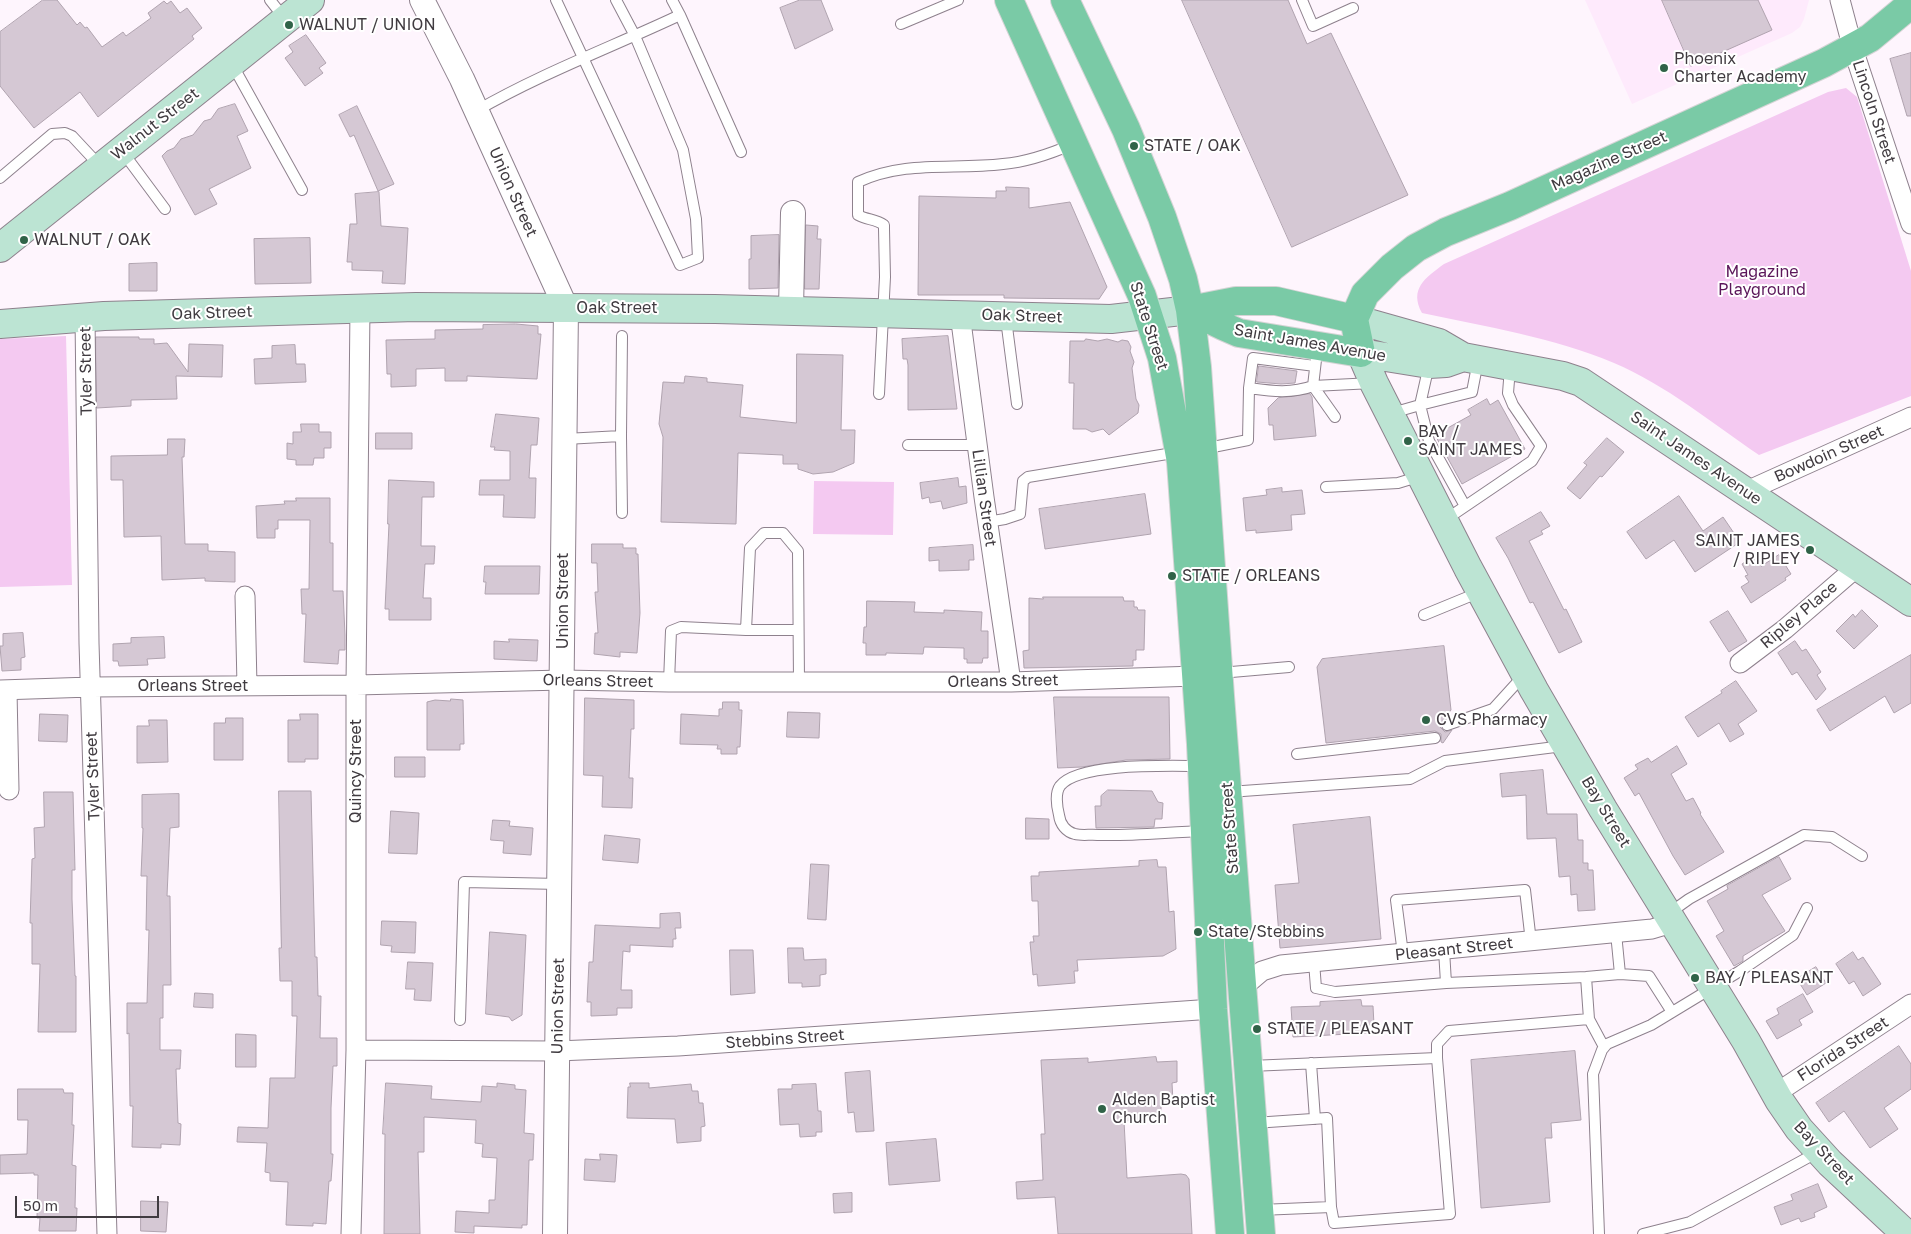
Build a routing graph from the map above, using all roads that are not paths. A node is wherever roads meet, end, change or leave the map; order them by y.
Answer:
1 (310, 0) edge
2 (422, 0) edge
3 (556, 0) edge
4 (616, 0) edge
5 (672, 0) edge
6 (958, 0) edge
7 (1009, 0) edge
8 (1065, 0) edge
9 (1302, 0) edge
10 (1840, 0) edge
11 (1911, 4) edge
12 (1353, 8) dead end
13 (278, 10) edge
14 (680, 14) junction
15 (901, 24) dead end
16 (634, 36) junction
17 (1853, 49) junction
18 (583, 57) junction
19 (231, 63) junction
20 (476, 111) junction
21 (1074, 144) junction
22 (741, 152) dead end
23 (111, 158) junction
24 (0, 178) edge
25 (302, 190) dead end
26 (165, 209) dead end
27 (793, 213) dead end
28 (1911, 224) edge
29 (0, 248) edge
30 (0, 302) edge
31 (360, 308) junction
32 (566, 308) junction
33 (791, 310) junction
34 (1190, 310) junction
35 (883, 312) junction
36 (960, 314) junction
37 (1006, 315) junction
38 (1149, 316) junction
39 (85, 317) junction
40 (1354, 319) junction
41 (0, 324) edge
42 (622, 336) dead end
43 (1361, 353) junction
44 (1317, 356) junction
45 (1471, 359) junction
46 (1430, 364) junction
47 (1510, 366) junction
48 (1374, 383) junction
49 (1313, 386) junction
50 (1249, 388) junction
51 (879, 394) dead end
52 (1016, 404) dead end
53 (1420, 405) junction
54 (1391, 413) junction
55 (1911, 417) edge
56 (1335, 418) dead end
57 (621, 436) junction
58 (565, 439) junction
59 (908, 445) dead end
60 (977, 446) junction
61 (1191, 450) junction
62 (1421, 459) junction
63 (1326, 487) dead end
64 (1746, 491) junction
65 (622, 513) dead end
66 (1454, 513) junction
67 (987, 522) junction
68 (1858, 566) junction
69 (1481, 591) junction
70 (245, 596) dead end
71 (1911, 602) edge
72 (1424, 615) dead end
73 (746, 630) junction
74 (798, 630) junction
75 (1740, 663) dead end
76 (1289, 667) dead end
77 (1207, 674) junction
78 (1526, 674) junction
79 (563, 680) junction
80 (669, 682) junction
81 (799, 682) junction
82 (1011, 682) junction
83 (356, 684) junction
84 (247, 686) junction
85 (91, 687) junction
86 (3, 690) edge
87 (1446, 725) dead end
88 (1435, 738) dead end
89 (1567, 746) junction
90 (1297, 754) dead end
91 (1202, 766) junction
92 (9, 790) dead end
93 (1227, 792) junction
94 (1205, 831) junction
95 (1862, 856) dead end
96 (560, 884) junction
97 (1807, 908) dead end
98 (1670, 918) junction
99 (1616, 933) junction
100 (1531, 942) junction
101 (1444, 950) junction
102 (1403, 954) junction
103 (1314, 962) junction
104 (1620, 974) junction
105 (1586, 977) junction
106 (1446, 983) junction
107 (1242, 985) junction
108 (1713, 988) junction
109 (1213, 997) junction
110 (1911, 1004) edge
111 (1672, 1012) junction
112 (1589, 1019) junction
113 (460, 1020) dead end
114 (1604, 1048) junction
115 (356, 1050) junction
116 (558, 1051) junction
117 (1437, 1058) junction
118 (1311, 1063) junction
119 (1248, 1066) junction
120 (1775, 1094) junction
121 (1315, 1119) junction
122 (1253, 1123) junction
123 (1819, 1151) junction
124 (1332, 1207) junction
125 (1260, 1222) edge
126 (107, 1234) edge
127 (351, 1234) edge
128 (555, 1234) edge
129 (1230, 1234) edge
130 (1599, 1234) edge
131 (1643, 1234) edge
132 (1906, 1234) edge

1 - 13 main road, Walnut Street
2 - 20 street, Union Street
3 - 18 lane
4 - 16 lane
5 - 14 lane
6 - 15 lane
7 - 21 main road, State Street
8 - 34 main road, State Street
9 - 12 lane
10 - 17 street, Lincoln Street
11 - 17 main road, Magazine Street
13 - 19 main road, Walnut Street
14 - 16 lane
14 - 22 lane
16 - 18 lane
16 - 18 lane
17 - 28 street, Lincoln Street
17 - 40 main road, Magazine Street
18 - 20 lane
19 - 23 main road, Walnut Street
19 - 25 lane
20 - 32 street, Union Street
21 - 35 lane
21 - 38 main road, State Street
23 - 24 lane
23 - 26 lane
23 - 29 main road, Walnut Street
27 - 33 street
30 - 39 main road, Oak Street
31 - 32 main road, Oak Street
31 - 39 main road, Oak Street
31 - 83 street, Quincy Street
32 - 33 main road, Oak Street
32 - 58 street, Union Street
33 - 35 main road, Oak Street
34 - 38 main road, Saint James Avenue
34 - 40 main road, Saint James Avenue
34 - 44 main road, Saint James Avenue
34 - 61 main road, State Street
35 - 36 main road, Oak Street
35 - 51 lane
36 - 37 main road, Oak Street
36 - 60 street, Lillian Street
37 - 38 main road, Oak Street
37 - 52 lane
38 - 61 main road, State Street
39 - 41 main road, Oak Street
39 - 85 street, Tyler Street
40 - 43 main road
40 - 45 main road, Saint James Avenue
42 - 57 lane
43 - 44 main road, Saint James Avenue
43 - 46 main road, Saint James Avenue
43 - 48 main road, Bay Street
44 - 49 lane
44 - 50 lane
45 - 46 main road, Saint James Avenue
45 - 47 main road, Saint James Avenue
45 - 53 lane
46 - 53 lane
47 - 64 main road, Saint James Avenue
47 - 66 lane
48 - 49 lane
48 - 54 main road, Bay Street
49 - 50 lane
49 - 56 lane
50 - 61 lane
53 - 54 lane
53 - 62 lane
54 - 62 main road, Bay Street
55 - 64 street, Bowdoin Street
57 - 58 lane
57 - 65 lane
58 - 79 street, Union Street
59 - 60 lane
60 - 67 street, Lillian Street
61 - 67 lane
61 - 77 main road, State Street
62 - 63 lane
62 - 66 main road, Bay Street
62 - 66 lane
64 - 68 main road, Saint James Avenue
66 - 69 main road, Bay Street
67 - 82 street, Lillian Street
68 - 71 main road, Saint James Avenue
68 - 75 street, Ripley Place
69 - 72 lane
69 - 78 main road, Bay Street
70 - 84 street
73 - 74 lane
73 - 74 lane
73 - 80 lane
74 - 81 lane
76 - 77 lane
77 - 82 street, Orleans Street
77 - 91 main road, State Street
77 - 93 main road, State Street
78 - 87 lane
78 - 89 main road, Bay Street
79 - 80 street, Orleans Street
79 - 83 street, Orleans Street
79 - 96 street, Union Street
80 - 81 street, Orleans Street
81 - 82 street, Orleans Street
83 - 84 street, Orleans Street
83 - 115 street, Quincy Street
84 - 85 street, Orleans Street
85 - 86 street, Orleans Street
85 - 126 street, Tyler Street
86 - 92 street
88 - 90 lane
89 - 93 lane
89 - 98 main road, Bay Street
91 - 94 main road, State Street
91 - 94 lane
93 - 107 main road, State Street
94 - 109 main road, State Street
95 - 98 lane
96 - 113 lane
96 - 116 street, Union Street
97 - 108 lane
98 - 99 street, Pleasant Street
98 - 108 main road, Bay Street
99 - 100 street, Pleasant Street
99 - 104 lane
100 - 101 street, Pleasant Street
100 - 102 lane
101 - 102 street, Pleasant Street
101 - 106 lane
102 - 103 street, Pleasant Street
103 - 106 lane
103 - 107 street, Pleasant Street
104 - 105 lane
104 - 111 lane
105 - 106 lane
105 - 112 lane
107 - 109 main road
107 - 119 main road, State Street
108 - 111 lane
108 - 120 main road, Bay Street
109 - 116 street, Stebbins Street
109 - 129 main road, State Street
110 - 120 street, Florida Street
111 - 114 lane
112 - 114 lane
112 - 117 lane
114 - 130 lane
115 - 116 street, Stebbins Street
115 - 127 street, Quincy Street
116 - 128 street, Union Street
117 - 118 lane
117 - 124 lane
118 - 119 lane
118 - 121 lane
119 - 122 main road, State Street
120 - 123 main road, Bay Street
121 - 122 lane
121 - 124 lane
122 - 125 main road, State Street
123 - 131 lane
123 - 132 main road, Bay Street
124 - 125 lane

